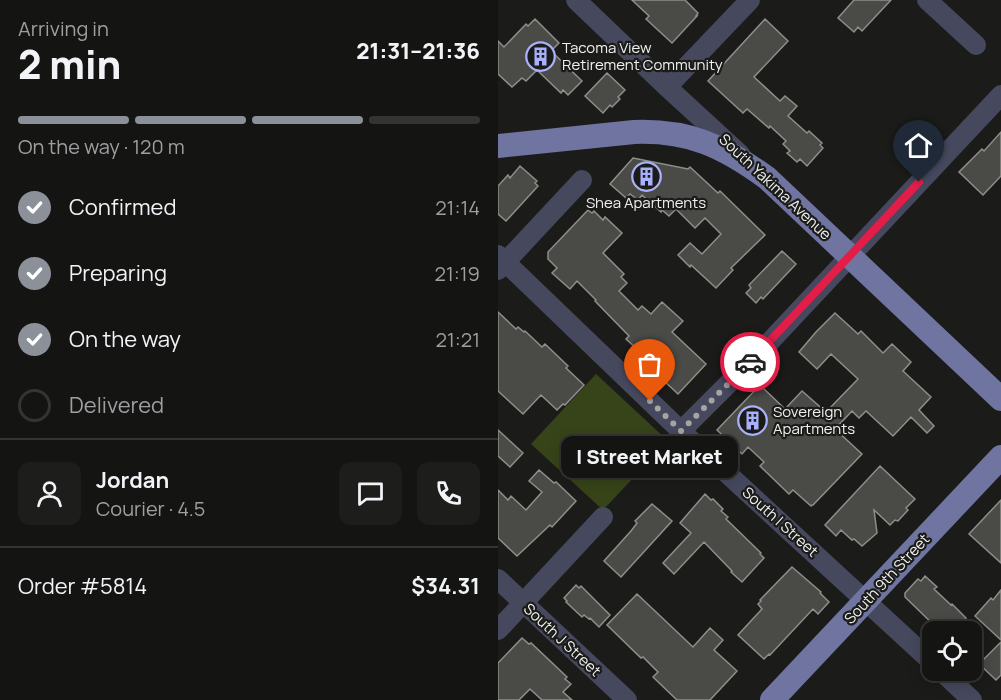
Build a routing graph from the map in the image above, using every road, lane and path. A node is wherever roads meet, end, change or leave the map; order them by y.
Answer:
1 (576, 0) edge
2 (750, 0) edge
3 (927, 0) edge
4 (976, 45) dead end
5 (667, 87) junction
6 (1001, 95) edge
7 (498, 146) edge
8 (767, 178) junction
9 (582, 180) dead end
10 (850, 256) junction
11 (500, 262) edge
12 (1001, 399) edge
13 (681, 431) junction
14 (1001, 457) edge
15 (603, 517) dead end
16 (498, 579) edge
17 (866, 600) junction
18 (523, 603) junction
19 (498, 630) edge
20 (922, 653) edge
21 (952, 681) edge
22 (627, 700) edge
23 (772, 700) edge
24 (972, 700) edge

1 - 5 street, South Yakima Avenue
2 - 5 street
3 - 4 street
5 - 8 street, South Yakima Avenue
6 - 10 street
7 - 8 main road
8 - 10 main road, South Yakima Avenue
9 - 11 street
10 - 12 main road, South Yakima Avenue
10 - 13 street
11 - 13 street, South I Street
13 - 17 street, South I Street
14 - 17 main road, South 9th Street
15 - 18 street
16 - 18 street, South J Street
17 - 20 street, South I Street
17 - 23 main road, South 9th Street
18 - 19 street
18 - 22 street, South J Street
21 - 24 street

